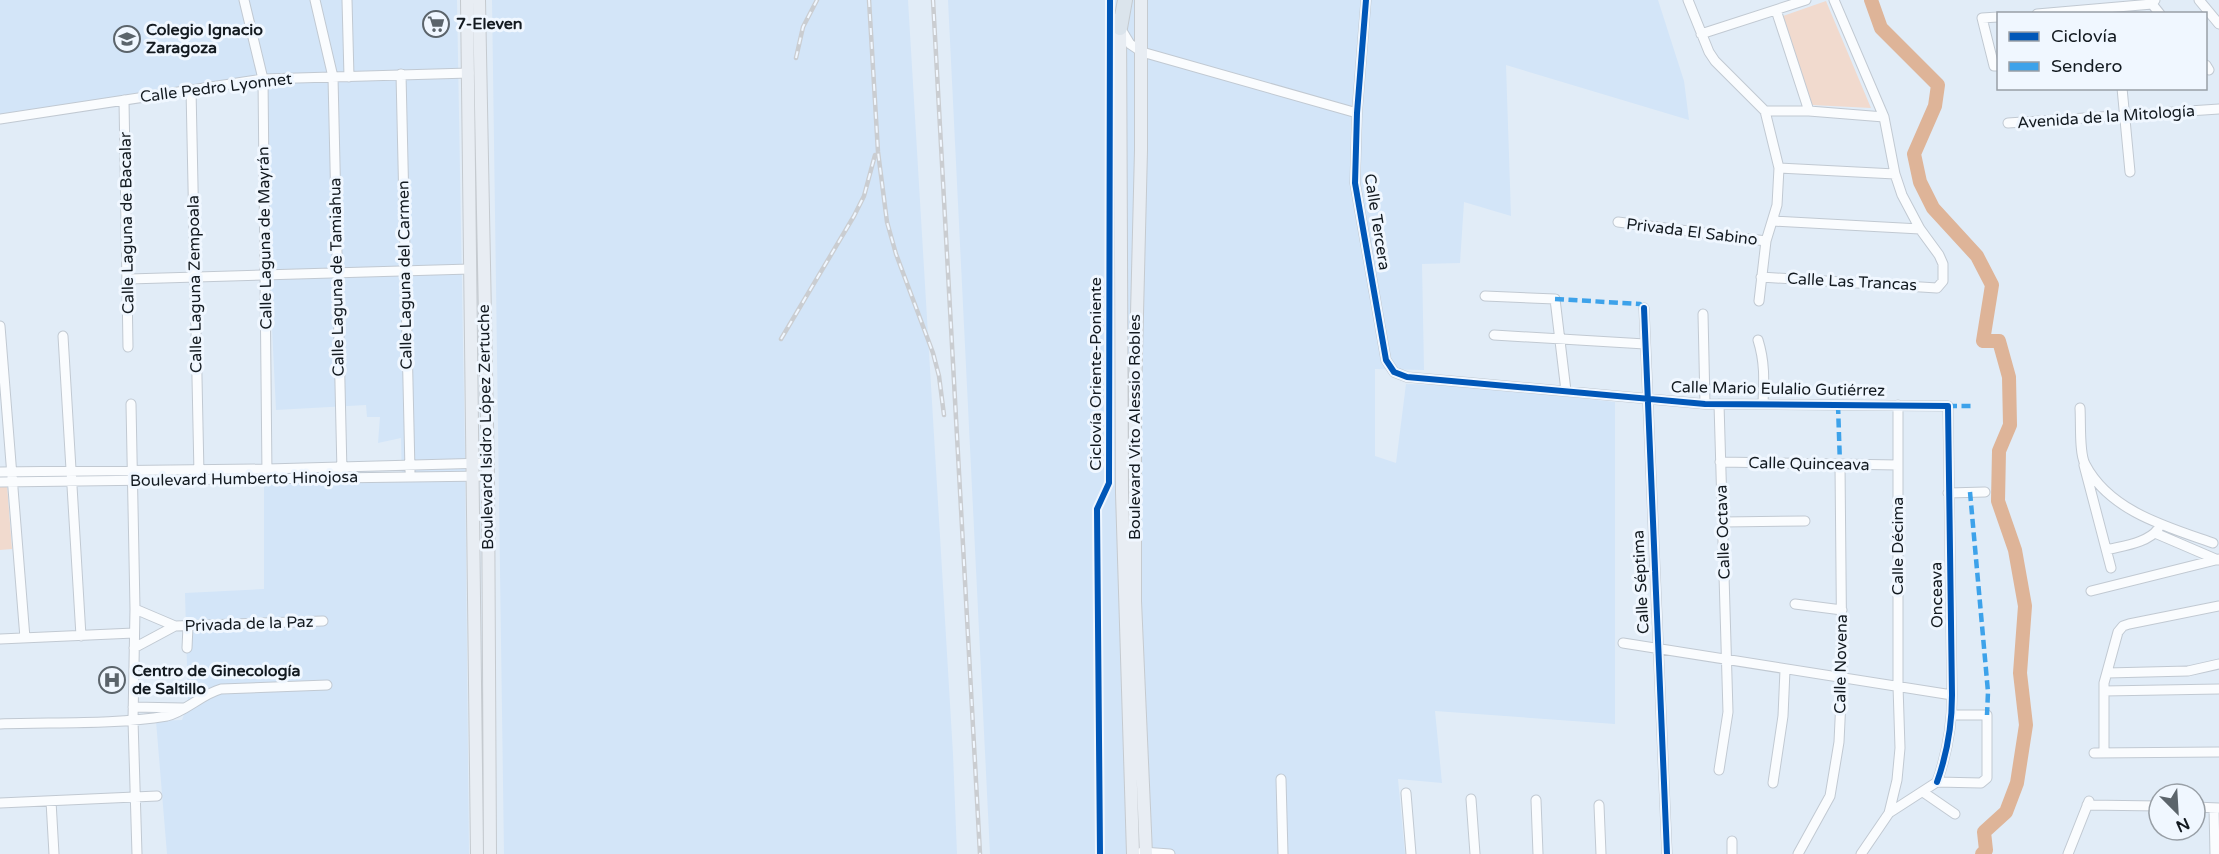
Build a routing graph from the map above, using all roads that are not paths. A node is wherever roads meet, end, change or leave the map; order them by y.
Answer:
1 (244, 0) edge
2 (315, 0) edge
3 (347, 0) edge
4 (467, 0) edge
5 (479, 0) edge
6 (1141, 0) edge
7 (1366, 0) edge
8 (1688, 0) edge
9 (1806, 0) edge
10 (1834, 0) edge
11 (2199, 0) edge
12 (1124, 1) edge
13 (2153, 2) edge
14 (1776, 10) junction
15 (2056, 12) edge
16 (1997, 17) edge
17 (2219, 24) edge
18 (1120, 28) junction
19 (1701, 34) junction
20 (1142, 52) junction
21 (1997, 66) edge
22 (469, 73) junction
23 (401, 74) junction
24 (333, 77) junction
25 (349, 77) junction
26 (263, 79) junction
27 (191, 89) junction
28 (2122, 90) edge
29 (124, 100) junction
30 (2219, 108) edge
31 (1766, 111) junction
32 (1809, 111) junction
33 (1357, 113) junction
34 (2125, 115) junction
35 (1884, 117) junction
36 (0, 119) edge
37 (2008, 123) dead end
38 (475, 128) junction
39 (1779, 168) junction
40 (2130, 172) dead end
41 (1895, 174) junction
42 (1773, 221) junction
43 (1618, 222) dead end
44 (1920, 229) junction
45 (1766, 241) junction
46 (470, 269) junction
47 (405, 271) junction
48 (337, 273) junction
49 (265, 275) junction
50 (195, 276) junction
51 (1761, 277) junction
52 (129, 279) junction
53 (1485, 296) dead end
54 (1759, 301) dead end
55 (1644, 308) dead end
56 (1703, 314) dead end
57 (0, 326) edge
58 (1494, 335) dead end
59 (63, 336) dead end
60 (1560, 340) junction
61 (1758, 340) dead end
62 (1645, 344) junction
63 (128, 346) dead end
64 (1394, 372) joint
65 (1566, 391) junction
66 (1122, 395) junction
67 (1135, 396) junction
68 (1646, 399) junction
69 (131, 404) dead end
70 (1705, 404) junction
71 (1719, 404) junction
72 (1763, 404) junction
73 (1898, 405) junction
74 (1947, 406) joint
75 (2080, 408) dead end
76 (1720, 462) junction
77 (2083, 462) junction
78 (473, 463) junction
79 (487, 463) junction
80 (410, 465) junction
81 (1840, 465) junction
82 (1899, 465) junction
83 (131, 470) junction
84 (0, 472) edge
85 (11, 472) junction
86 (342, 472) junction
87 (199, 474) junction
88 (267, 474) junction
89 (410, 476) junction
90 (488, 476) junction
91 (71, 477) junction
92 (474, 477) junction
93 (132, 481) junction
94 (0, 482) edge
95 (12, 483) junction
96 (1985, 492) dead end
97 (1948, 493) junction
98 (1805, 521) dead end
99 (1723, 522) junction
100 (2158, 529) junction
101 (2213, 543) dead end
102 (2107, 550) junction
103 (2218, 559) edge
104 (2111, 568) dead end
105 (2091, 591) dead end
106 (1795, 604) dead end
107 (2219, 606) edge
108 (135, 609) junction
109 (1842, 610) junction
110 (323, 621) dead end
111 (175, 626) junction
112 (188, 626) junction
113 (134, 633) junction
114 (81, 636) junction
115 (25, 638) junction
116 (0, 639) edge
117 (1623, 643) dead end
118 (134, 648) junction
119 (188, 648) dead end
120 (1658, 650) junction
121 (1727, 660) junction
122 (2219, 664) edge
123 (1785, 670) junction
124 (2107, 673) junction
125 (1842, 678) junction
126 (327, 685) dead end
127 (1898, 686) junction
128 (2219, 689) edge
129 (2104, 691) junction
130 (1953, 696) junction
131 (133, 707) junction
132 (158, 711) junction
133 (1952, 715) junction
134 (133, 720) junction
135 (0, 724) edge
136 (2219, 752) edge
137 (1719, 770) dead end
138 (1281, 779) dead end
139 (1937, 782) junction
140 (1773, 783) dead end
141 (1923, 792) junction
142 (1406, 793) dead end
143 (134, 796) junction
144 (157, 796) dead end
145 (1471, 799) dead end
146 (1536, 800) dead end
147 (51, 801) junction
148 (0, 803) edge
149 (1599, 805) dead end
150 (2147, 805) edge
151 (2217, 808) edge
152 (1889, 813) junction
153 (1955, 814) dead end
154 (1732, 841) dead end
155 (1132, 853) edge
156 (1146, 853) edge
157 (54, 854) edge
158 (137, 854) edge
159 (477, 854) edge
160 (490, 854) edge
161 (1170, 854) edge
162 (1283, 854) edge
163 (1411, 854) edge
164 (1475, 854) edge
165 (1538, 854) edge
166 (1601, 854) edge
167 (1667, 854) edge
168 (1732, 854) edge
169 (1798, 854) edge
170 (1861, 854) edge
171 (2068, 854) edge
172 (2216, 854) edge

1 - 26 street, Calle Laguna de Mayrán
2 - 24 street, Calle Laguna de Tamiahua
3 - 25 street
4 - 22 main road, Boulevard Isidro López Zertuche
5 - 38 main road, Boulevard Isidro López Zertuche
6 - 20 main road, Boulevard Vito Alessio Robles
7 - 33 street, Calle Tercera
8 - 19 street
9 - 14 street
10 - 35 street
11 - 17 street
12 - 18 highway
13 - 15 street
14 - 19 street
14 - 32 street
16 - 21 street
18 - 20 street
18 - 66 main road, Boulevard Vito Alessio Robles
19 - 31 street
20 - 33 street
20 - 67 main road, Boulevard Vito Alessio Robles
22 - 23 street, Calle Pedro Lyonnet
22 - 38 main road, Boulevard Isidro López Zertuche
23 - 25 street, Calle Pedro Lyonnet
23 - 47 street, Calle Laguna del Carmen
24 - 25 street, Calle Pedro Lyonnet
24 - 26 street, Calle Pedro Lyonnet
24 - 48 street, Calle Laguna de Tamiahua
26 - 27 street, Calle Pedro Lyonnet
26 - 49 street, Calle Laguna de Mayrán
27 - 29 street, Calle Pedro Lyonnet
27 - 50 street, Calle Laguna Zempoala
28 - 34 street
29 - 36 street, Calle Pedro Lyonnet
29 - 52 street, Calle Laguna de Bacalar
30 - 34 street, Avenida de la Mitología
31 - 32 street
31 - 39 street
32 - 35 street
33 - 64 street, Calle Tercera
34 - 37 street, Avenida de la Mitología
34 - 40 street
35 - 41 street
38 - 46 main road, Boulevard Isidro López Zertuche
38 - 79 main road, Boulevard Isidro López Zertuche
39 - 41 street
39 - 42 street
41 - 44 street
42 - 44 street
42 - 45 street
43 - 45 street, Privada El Sabino
44 - 51 street, Calle Las Trancas
45 - 51 street
46 - 47 street
46 - 78 main road, Boulevard Isidro López Zertuche
47 - 48 street
47 - 80 street, Calle Laguna del Carmen
48 - 49 street
48 - 86 street, Calle Laguna de Tamiahua
49 - 50 street
49 - 88 street, Calle Laguna de Mayrán
50 - 52 street
50 - 87 street, Calle Laguna Zempoala
51 - 54 street
52 - 63 street, Calle Laguna de Bacalar
53 - 60 street
55 - 62 street, Calle Séptima
56 - 70 street
57 - 85 street
58 - 60 street
59 - 91 street
60 - 62 street
60 - 65 street
61 - 72 street
62 - 68 street, Calle Séptima
64 - 65 street, Calle Mario Eulalio Gutiérrez
65 - 68 street, Calle Mario Eulalio Gutiérrez
66 - 67 main road
66 - 155 main road, Boulevard Vito Alessio Robles
67 - 156 main road, Boulevard Vito Alessio Robles
68 - 70 street, Calle Mario Eulalio Gutiérrez
68 - 120 street, Calle Séptima
69 - 83 street
70 - 71 street, Calle Mario Eulalio Gutiérrez
71 - 72 street, Calle Mario Eulalio Gutiérrez
71 - 76 street, Calle Octava
72 - 73 street, Calle Mario Eulalio Gutiérrez
73 - 74 street, Calle Mario Eulalio Gutiérrez
73 - 82 street, Calle Décima
74 - 97 street, Onceava
75 - 77 street
76 - 81 street, Calle Quinceava
76 - 99 street, Calle Octava
77 - 100 street
77 - 102 street
78 - 79 street, Boulevard Humberto Hinojosa
78 - 80 street, Boulevard Humberto Hinojosa
78 - 92 main road, Boulevard Isidro López Zertuche
79 - 90 main road, Boulevard Isidro López Zertuche
80 - 86 street, Boulevard Humberto Hinojosa
80 - 89 street, Calle Laguna del Carmen
81 - 82 street, Calle Quinceava
81 - 109 street, Calle Novena
82 - 127 street, Calle Décima
83 - 87 street, Boulevard Humberto Hinojosa
83 - 91 street, Boulevard Humberto Hinojosa
83 - 93 street
84 - 85 street, Boulevard Humberto Hinojosa
85 - 91 street, Boulevard Humberto Hinojosa
85 - 95 street
86 - 88 street, Boulevard Humberto Hinojosa
86 - 89 street, Boulevard Humberto Hinojosa
87 - 88 street, Boulevard Humberto Hinojosa
87 - 93 street, Boulevard Humberto Hinojosa
89 - 92 street, Boulevard Humberto Hinojosa
90 - 92 street, Boulevard Humberto Hinojosa
90 - 160 main road, Boulevard Isidro López Zertuche
91 - 93 street, Boulevard Humberto Hinojosa
91 - 95 street, Boulevard Humberto Hinojosa
91 - 114 street
92 - 159 main road, Boulevard Isidro López Zertuche
93 - 108 street
94 - 95 street, Boulevard Humberto Hinojosa
95 - 115 street
96 - 97 street
97 - 130 street, Onceava
98 - 99 street
99 - 121 street, Calle Octava
100 - 101 street
100 - 102 street
100 - 103 street
102 - 104 street
103 - 105 street
106 - 109 street
107 - 124 street
108 - 111 street, Privada de la Paz
108 - 113 street
109 - 125 street, Calle Novena
110 - 112 street, Privada de la Paz
111 - 112 street, Privada de la Paz
111 - 118 street, Privada de la Paz
112 - 119 street
113 - 114 street
113 - 118 street
114 - 115 street
115 - 116 street
117 - 120 street
118 - 131 street
120 - 121 street
120 - 167 street, Calle Séptima
121 - 123 street
121 - 137 street, Calle Octava
122 - 124 street
123 - 125 street
123 - 140 street
124 - 129 street
125 - 127 street
125 - 169 street, Calle Novena
126 - 132 street
127 - 130 street
127 - 152 street, Calle Décima
128 - 129 street
129 - 136 street
130 - 133 street, Onceava
131 - 132 street
131 - 134 street
132 - 134 street
133 - 139 street, Onceava
133 - 139 street
134 - 135 street
134 - 143 street
138 - 162 street
139 - 141 street
141 - 152 street
141 - 153 street
142 - 163 street
143 - 144 street
143 - 147 street
143 - 158 street
145 - 164 street
146 - 165 street
147 - 148 street
147 - 157 street
149 - 166 street
150 - 171 street
151 - 172 street
152 - 170 street
154 - 168 street
155 - 156 street
156 - 161 street

